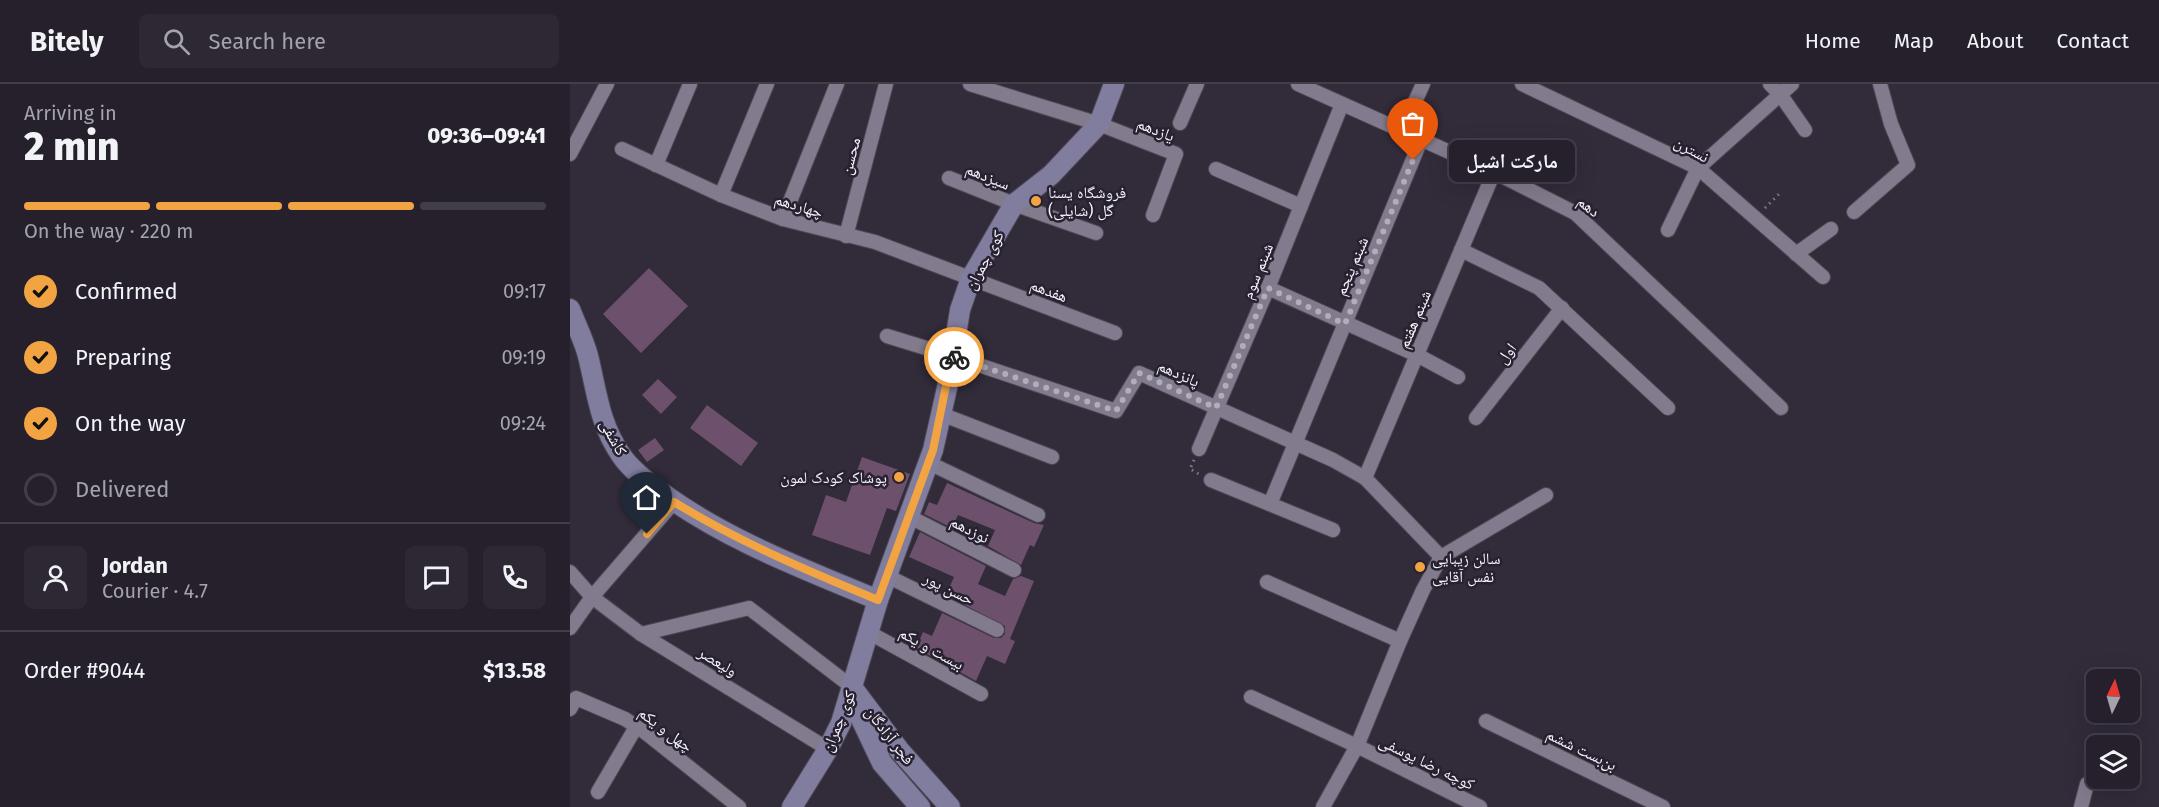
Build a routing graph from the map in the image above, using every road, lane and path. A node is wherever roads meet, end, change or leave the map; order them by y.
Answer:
1 (607, 84) edge
2 (767, 84) edge
3 (837, 84) edge
4 (886, 84) edge
5 (970, 84) edge
6 (1114, 84) edge
7 (1197, 84) edge
8 (1298, 84) edge
9 (1423, 84) edge
10 (1522, 84) edge
11 (1792, 84) edge
12 (1880, 84) edge
13 (685, 86) edge
14 (1775, 89) edge
15 (1342, 104) junction
16 (1180, 123) dead end
17 (1099, 124) junction
18 (1402, 130) junction
19 (1805, 130) dead end
20 (1421, 140) junction
21 (622, 149) dead end
22 (570, 154) edge
23 (656, 165) junction
24 (1698, 168) junction
25 (1216, 169) dead end
26 (1494, 172) junction
27 (949, 178) dead end
28 (1779, 194) dead end
29 (721, 195) junction
30 (1014, 204) junction
31 (1301, 206) junction
32 (1854, 212) dead end
33 (1153, 215) dead end
34 (1755, 218) junction
35 (783, 219) junction
36 (1831, 229) dead end
37 (1668, 230) dead end
38 (1096, 233) dead end
39 (846, 236) junction
40 (1461, 250) junction
41 (1797, 254) junction
42 (1823, 277) dead end
43 (971, 278) junction
44 (1268, 288) junction
45 (1562, 308) junction
46 (570, 309) edge
47 (1345, 324) junction
48 (1114, 333) dead end
49 (887, 336) dead end
50 (1417, 355) junction
51 (952, 356) junction
52 (1458, 377) dead end
53 (1216, 408) junction
54 (1668, 408) dead end
55 (1781, 408) dead end
56 (941, 414) junction
57 (1476, 418) dead end
58 (1295, 443) junction
59 (1198, 449) joint
60 (1052, 457) dead end
61 (929, 463) junction
62 (1365, 477) junction
63 (1211, 480) joint
64 (1546, 495) dead end
65 (674, 502) junction
66 (1270, 504) junction
67 (1038, 514) dead end
68 (910, 517) junction
69 (1333, 530) dead end
70 (1441, 557) junction
71 (1014, 570) dead end
72 (570, 572) edge
73 (887, 576) junction
74 (1267, 582) dead end
75 (592, 597) junction
76 (878, 600) junction
77 (570, 628) edge
78 (997, 630) dead end
79 (868, 632) junction
80 (641, 634) junction
81 (1400, 641) junction
82 (852, 687) junction
83 (981, 694) dead end
84 (1251, 697) dead end
85 (570, 710) edge
86 (1486, 721) dead end
87 (636, 727) junction
88 (1357, 746) junction
89 (828, 749) junction
90 (900, 751) junction
91 (882, 763) junction
92 (2086, 788) edge
93 (598, 792) dead end
94 (1645, 803) edge
95 (739, 807) edge
96 (792, 807) edge
97 (920, 807) edge
98 (950, 807) edge
99 (1323, 807) edge
100 (1480, 807) edge
101 (1663, 807) edge
102 (2081, 807) edge

1 - 22 street
2 - 29 street
3 - 35 street
4 - 39 street, محسن
5 - 17 street
6 - 17 street, کوی چمران
7 - 16 street
8 - 15 street, دهم
9 - 18 street
10 - 24 street, نسترن
11 - 14 street
12 - 32 street
13 - 23 street
14 - 19 street
14 - 24 street
15 - 18 street, دهم
15 - 31 street, شبنم سوم
17 - 30 street, کوی چمران
17 - 33 street, یازدهم
18 - 20 street, دهم
20 - 26 street, دهم
20 - 47 street, شبنم پنجم
21 - 23 street, چهاردهم
23 - 29 street, چهاردهم
24 - 34 street, نسترن
24 - 37 street
25 - 31 street
26 - 40 street, شبنم هفتم
26 - 55 street, دهم
27 - 30 street, سیزدهم
28 - 34 path
29 - 35 street, چهاردهم
30 - 38 street, سیزدهم
30 - 43 street, کوی چمران
31 - 44 street, شبنم سوم
34 - 41 street, نسترن
35 - 39 street, چهاردهم
36 - 41 street
39 - 43 street, چهاردهم
40 - 45 street
40 - 50 street, شبنم هفتم
41 - 42 street, نسترن
43 - 48 street, هفدهم
43 - 51 street, کوی چمران
44 - 47 street
44 - 53 street, شبنم سوم
45 - 54 street
45 - 57 street, اول
46 - 65 street, کاشفی
47 - 50 street
47 - 58 street, شبنم پنجم
49 - 51 street, پانزدهم
50 - 52 street
50 - 62 street, شبنم هفتم
51 - 53 street, پانزدهم
51 - 56 street, کوی چمران
53 - 58 street, پانزدهم
53 - 59 street, شبنم سوم
56 - 60 street
56 - 61 street, کوی چمران
58 - 62 street, پانزدهم
58 - 66 street, شبنم پنجم
59 - 63 path
61 - 67 street
61 - 68 street, کوی چمران
62 - 70 street, پانزدهم
63 - 66 street
64 - 70 street
65 - 75 street
65 - 76 street, کاشفی
66 - 69 street
68 - 71 street, نوزدهم
68 - 73 street, کوی چمران
70 - 81 street
72 - 75 street, ولیعصر
73 - 76 street, کوی چمران
73 - 78 street, حسن پور
74 - 81 street
75 - 77 street
75 - 80 street, ولیعصر
76 - 79 street, کوی چمران
79 - 82 street, کوی چمران
79 - 83 street, بیست و یکم
80 - 82 street
80 - 89 street, ولیعصر
81 - 88 street
82 - 89 street, کوی چمران
82 - 90 street, فجر آزادگان
82 - 91 street, فجر آزادگان
84 - 88 street
85 - 87 street, چهل و یکم
86 - 94 street, بن‌بست ششم
87 - 93 street
87 - 95 street, چهل و یکم
88 - 99 street, کوچه رضا یوسفی
88 - 100 street, کوچه رضا یوسفی
89 - 96 street, کوی چمران
90 - 91 street
90 - 98 street, فجر آزادگان
91 - 97 street, فجر آزادگان
92 - 102 street
94 - 101 street, بن‌بست ششم

